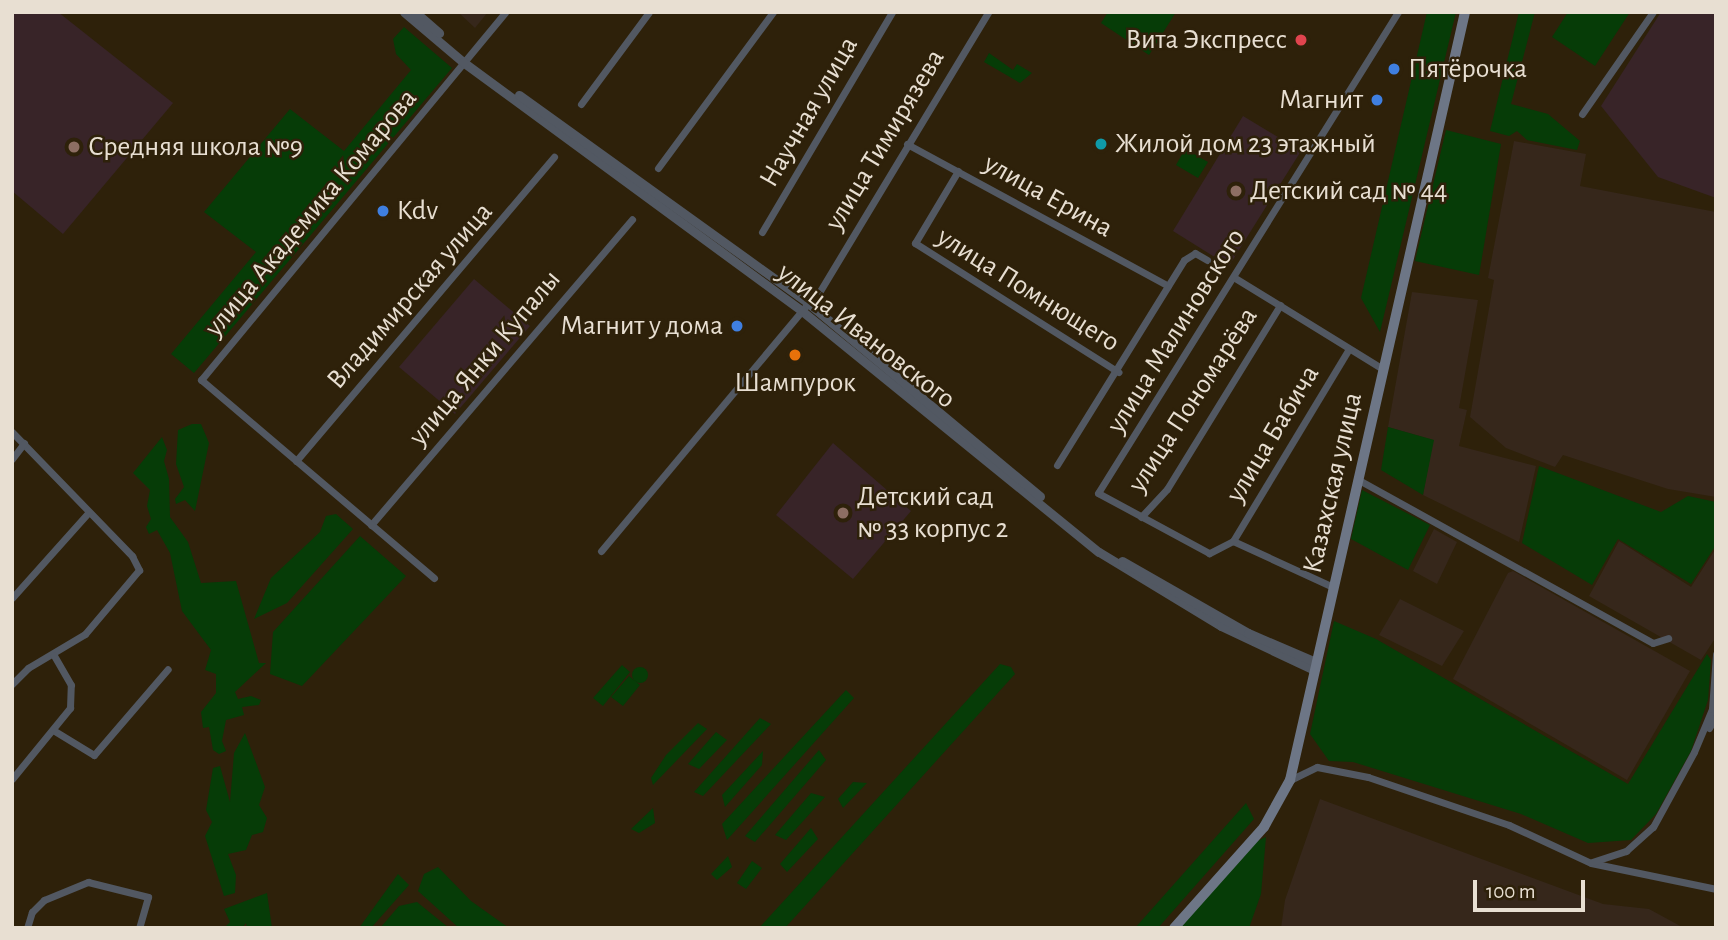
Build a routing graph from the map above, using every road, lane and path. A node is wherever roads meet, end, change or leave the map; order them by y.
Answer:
1 (404, 12) edge
2 (415, 12) edge
3 (505, 12) edge
4 (649, 12) edge
5 (773, 12) edge
6 (880, 12) edge
7 (988, 12) edge
8 (1398, 12) edge
9 (1465, 12) edge
10 (1653, 12) edge
11 (890, 15) edge
12 (465, 60) junction
13 (581, 104) dead end
14 (1583, 114) dead end
15 (907, 144) junction
16 (555, 157) dead end
17 (658, 168) dead end
18 (958, 171) junction
19 (632, 219) dead end
20 (762, 232) dead end
21 (1207, 260) dead end
22 (1235, 278) junction
23 (1168, 286) junction
24 (820, 291) dead end
25 (1280, 305) junction
26 (805, 307) junction
27 (1349, 349) junction
28 (1382, 369) junction
29 (1118, 372) junction
30 (12, 432) edge
31 (24, 443) junction
32 (12, 459) edge
33 (296, 461) junction
34 (1057, 465) dead end
35 (1357, 479) junction
36 (89, 512) junction
37 (1141, 517) junction
38 (371, 525) junction
39 (1233, 541) junction
40 (600, 551) dead end
41 (434, 578) dead end
42 (1333, 587) junction
43 (12, 598) edge
44 (1668, 638) dead end
45 (1716, 654) edge
46 (54, 656) junction
47 (1315, 666) junction
48 (168, 669) dead end
49 (12, 684) edge
50 (1716, 716) edge
51 (54, 730) junction
52 (1694, 752) junction
53 (13, 778) edge
54 (1290, 780) junction
55 (1591, 863) junction
56 (1716, 889) edge
57 (27, 928) edge
58 (139, 928) edge
59 (1174, 928) edge

1 - 12 street, улица Ивановского
2 - 12 street, улица Ивановского
3 - 12 street, улица Академика Комарова
4 - 13 street
5 - 17 street
6 - 11 street
7 - 15 street, улица Тимирязева
8 - 22 street, улица Малиновского
9 - 28 main road, Казахская улица
10 - 14 street
11 - 20 street, Научная улица
12 - 26 street, улица Ивановского
12 - 33 street, улица Академика Комарова
15 - 18 street, улица Ерина
15 - 24 street, улица Тимирязева
16 - 33 street, Владимирская улица
18 - 23 street, улица Ерина
18 - 29 street, улица Помнющего
19 - 38 street, улица Янки Купалы
21 - 23 street
22 - 25 street
22 - 37 street, улица Малиновского
23 - 29 street
25 - 27 street
25 - 37 street, улица Пономарёва
26 - 40 street
26 - 47 street, улица Ивановского
27 - 28 street
27 - 39 street, улица Бабича
28 - 35 main road, Казахская улица
29 - 34 street
30 - 31 street
31 - 32 street
31 - 36 street
33 - 38 street
35 - 42 main road, Казахская улица
35 - 44 street
36 - 43 street
36 - 46 street
37 - 39 street
38 - 41 street
39 - 42 street
42 - 47 main road, Казахская улица
45 - 52 street
46 - 49 street
46 - 51 street
47 - 54 main road, Казахская улица
48 - 51 street
50 - 52 street
51 - 53 street
52 - 55 street
54 - 55 street
54 - 59 main road, Казахская улица
55 - 56 street
57 - 58 street

